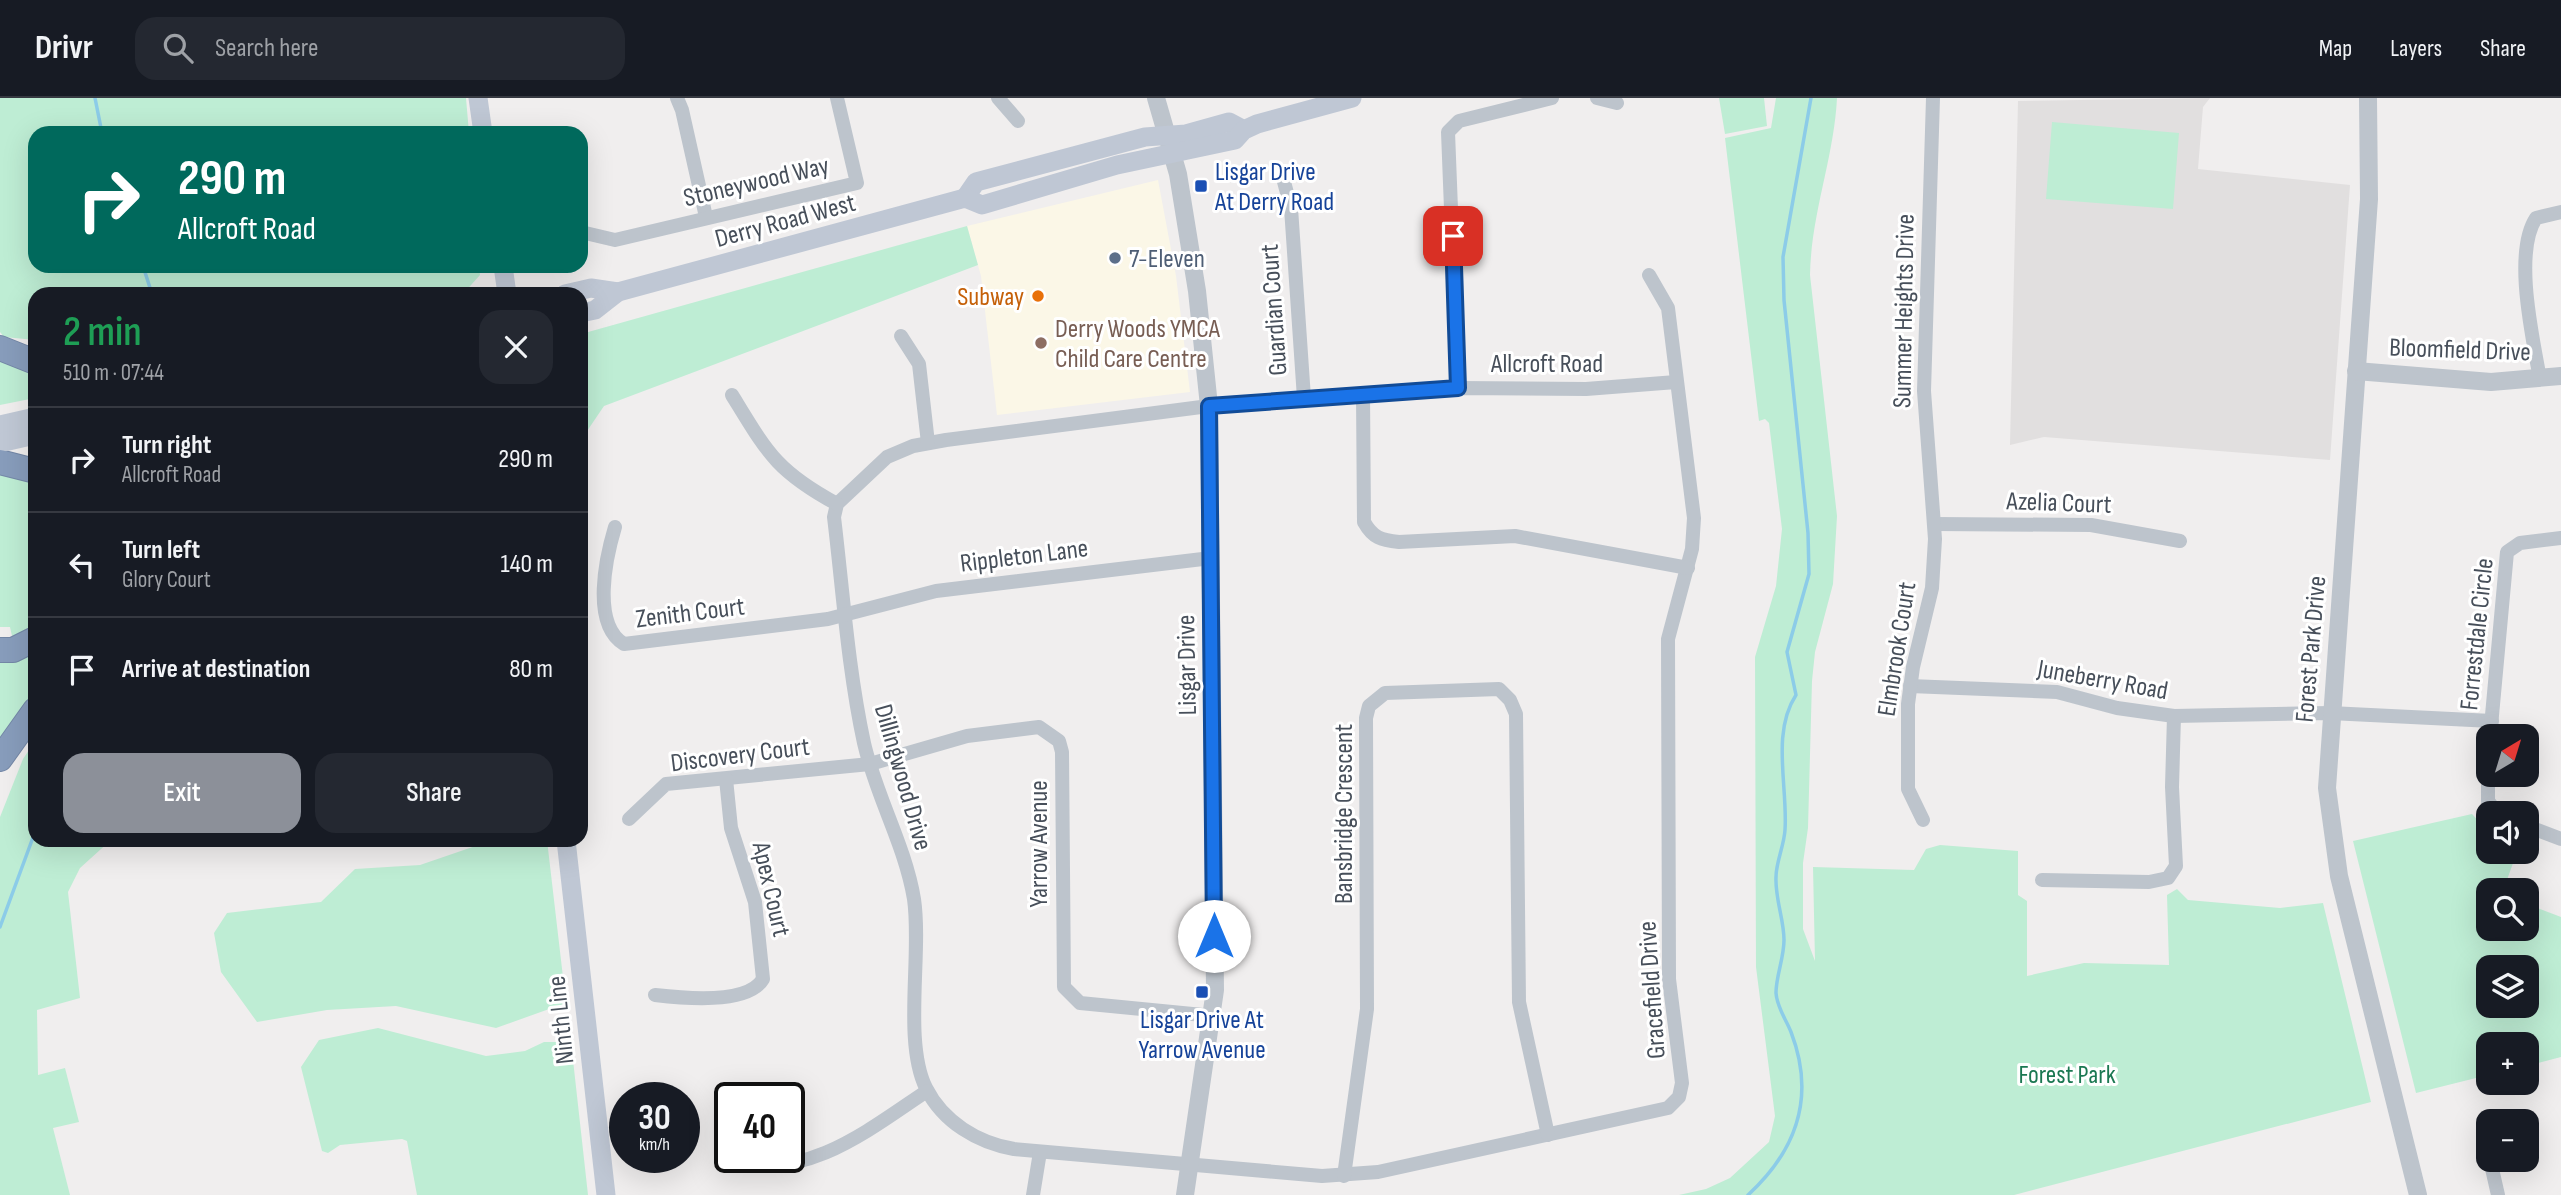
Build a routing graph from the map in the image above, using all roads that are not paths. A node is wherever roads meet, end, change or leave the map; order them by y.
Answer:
1 (478, 98) edge
2 (677, 98) edge
3 (837, 98) edge
4 (998, 98) edge
5 (1156, 98) edge
6 (1352, 98) edge
7 (1552, 98) edge
8 (1597, 98) edge
9 (1933, 98) edge
10 (2368, 98) edge
11 (1617, 103) dead end
12 (1018, 121) dead end
13 (482, 126) edge
14 (1244, 130) junction
15 (1166, 136) junction
16 (1173, 155) junction
17 (1283, 178) dead end
18 (965, 198) junction
19 (2561, 212) edge
20 (706, 217) junction
21 (588, 234) edge
22 (1649, 275) dead end
23 (588, 289) edge
24 (618, 292) junction
25 (588, 312) edge
26 (901, 336) dead end
27 (0, 348) edge
28 (28, 359) edge
29 (2356, 371) junction
30 (2561, 376) edge
31 (2540, 379) junction
32 (1676, 382) junction
33 (1458, 388) junction
34 (1363, 394) junction
35 (732, 395) dead end
36 (1304, 398) junction
37 (1209, 406) junction
38 (28, 419) edge
39 (0, 425) edge
40 (28, 437) edge
41 (0, 443) edge
42 (929, 443) junction
43 (0, 462) edge
44 (28, 469) edge
45 (837, 504) junction
46 (1935, 524) junction
47 (615, 527) dead end
48 (2561, 538) edge
49 (2180, 541) dead end
50 (1211, 558) junction
51 (1688, 568) junction
52 (845, 615) junction
53 (28, 642) edge
54 (0, 650) edge
55 (1910, 686) junction
56 (2330, 713) junction
57 (2174, 716) junction
58 (28, 720) edge
59 (2491, 722) joint
60 (0, 759) edge
61 (870, 764) junction
62 (726, 779) junction
63 (629, 819) dead end
64 (1923, 820) dead end
65 (2539, 831) edge
66 (2561, 839) edge
67 (567, 847) edge
68 (2042, 880) dead end
69 (655, 995) dead end
70 (1213, 1016) junction
71 (927, 1091) junction
72 (1548, 1135) junction
73 (1040, 1152) junction
74 (805, 1161) edge
75 (1189, 1164) junction
76 (2493, 1172) edge
77 (1344, 1176) junction
78 (606, 1195) edge
79 (1033, 1195) edge
80 (1185, 1195) edge
81 (2417, 1195) edge
82 (2498, 1195) edge

1 - 13 main road
2 - 20 street
3 - 20 street, Stoneywood Way
4 - 12 street
5 - 15 street, Lisgar Drive
6 - 14 main road, Derry Road West
7 - 33 street
8 - 11 street
9 - 46 street, Summer Heights Drive
10 - 29 street, Forest Park Drive
14 - 15 main road, Derry Road West
14 - 16 main road, Derry Road West
15 - 16 street, Lisgar Drive
15 - 18 main road, Derry Road West
16 - 18 main road, Derry Road West
16 - 37 street, Lisgar Drive
17 - 36 street, Guardian Court
18 - 24 main road, Derry Road West
19 - 31 street
20 - 21 street, Stoneywood Way
22 - 32 street, Gracefield Drive
23 - 24 main road, Derry Road West
24 - 25 main road, Derry Road West
26 - 42 street
27 - 28 highway
29 - 31 street, Bloomfield Drive
29 - 56 street, Forest Park Drive
30 - 31 street, Bloomfield Drive
32 - 33 street, Allcroft Road
32 - 51 street, Gracefield Drive
33 - 34 street, Allcroft Road
34 - 36 street, Allcroft Road
34 - 51 street
35 - 45 street
36 - 37 street, Allcroft Road
37 - 42 street
37 - 50 street, Lisgar Drive
38 - 39 main road
40 - 41 main road
42 - 45 street
43 - 44 highway
45 - 52 street, Dillingwood Drive
46 - 49 street, Azelia Court
46 - 55 street, Elmbrook Court
47 - 52 street, Zenith Court
48 - 59 street, Forrestdale Circle
50 - 52 street, Rippleton Lane
50 - 70 street, Lisgar Drive
51 - 72 street, Gracefield Drive
52 - 61 street, Dillingwood Drive
53 - 54 highway
55 - 57 street, Juneberry Road
55 - 64 street, Elmbrook Court
56 - 57 street, Juneberry Road
56 - 59 street, Juneberry Road
56 - 81 street, Forest Park Drive
57 - 68 street
58 - 60 highway
61 - 62 street, Discovery Court
61 - 70 street, Yarrow Avenue
61 - 71 street, Dillingwood Drive
62 - 63 street, Discovery Court
62 - 69 street, Apex Court
65 - 66 street
67 - 78 main road, Ninth Line
70 - 75 street, Lisgar Drive
71 - 73 street, Dillingwood Drive
71 - 74 street
72 - 77 street, Gracefield Drive
72 - 77 street, Bansbridge Crescent
73 - 75 street, Dillingwood Drive
73 - 79 street
75 - 77 street, Gracefield Drive
75 - 80 street, Lisgar Drive
76 - 82 street

